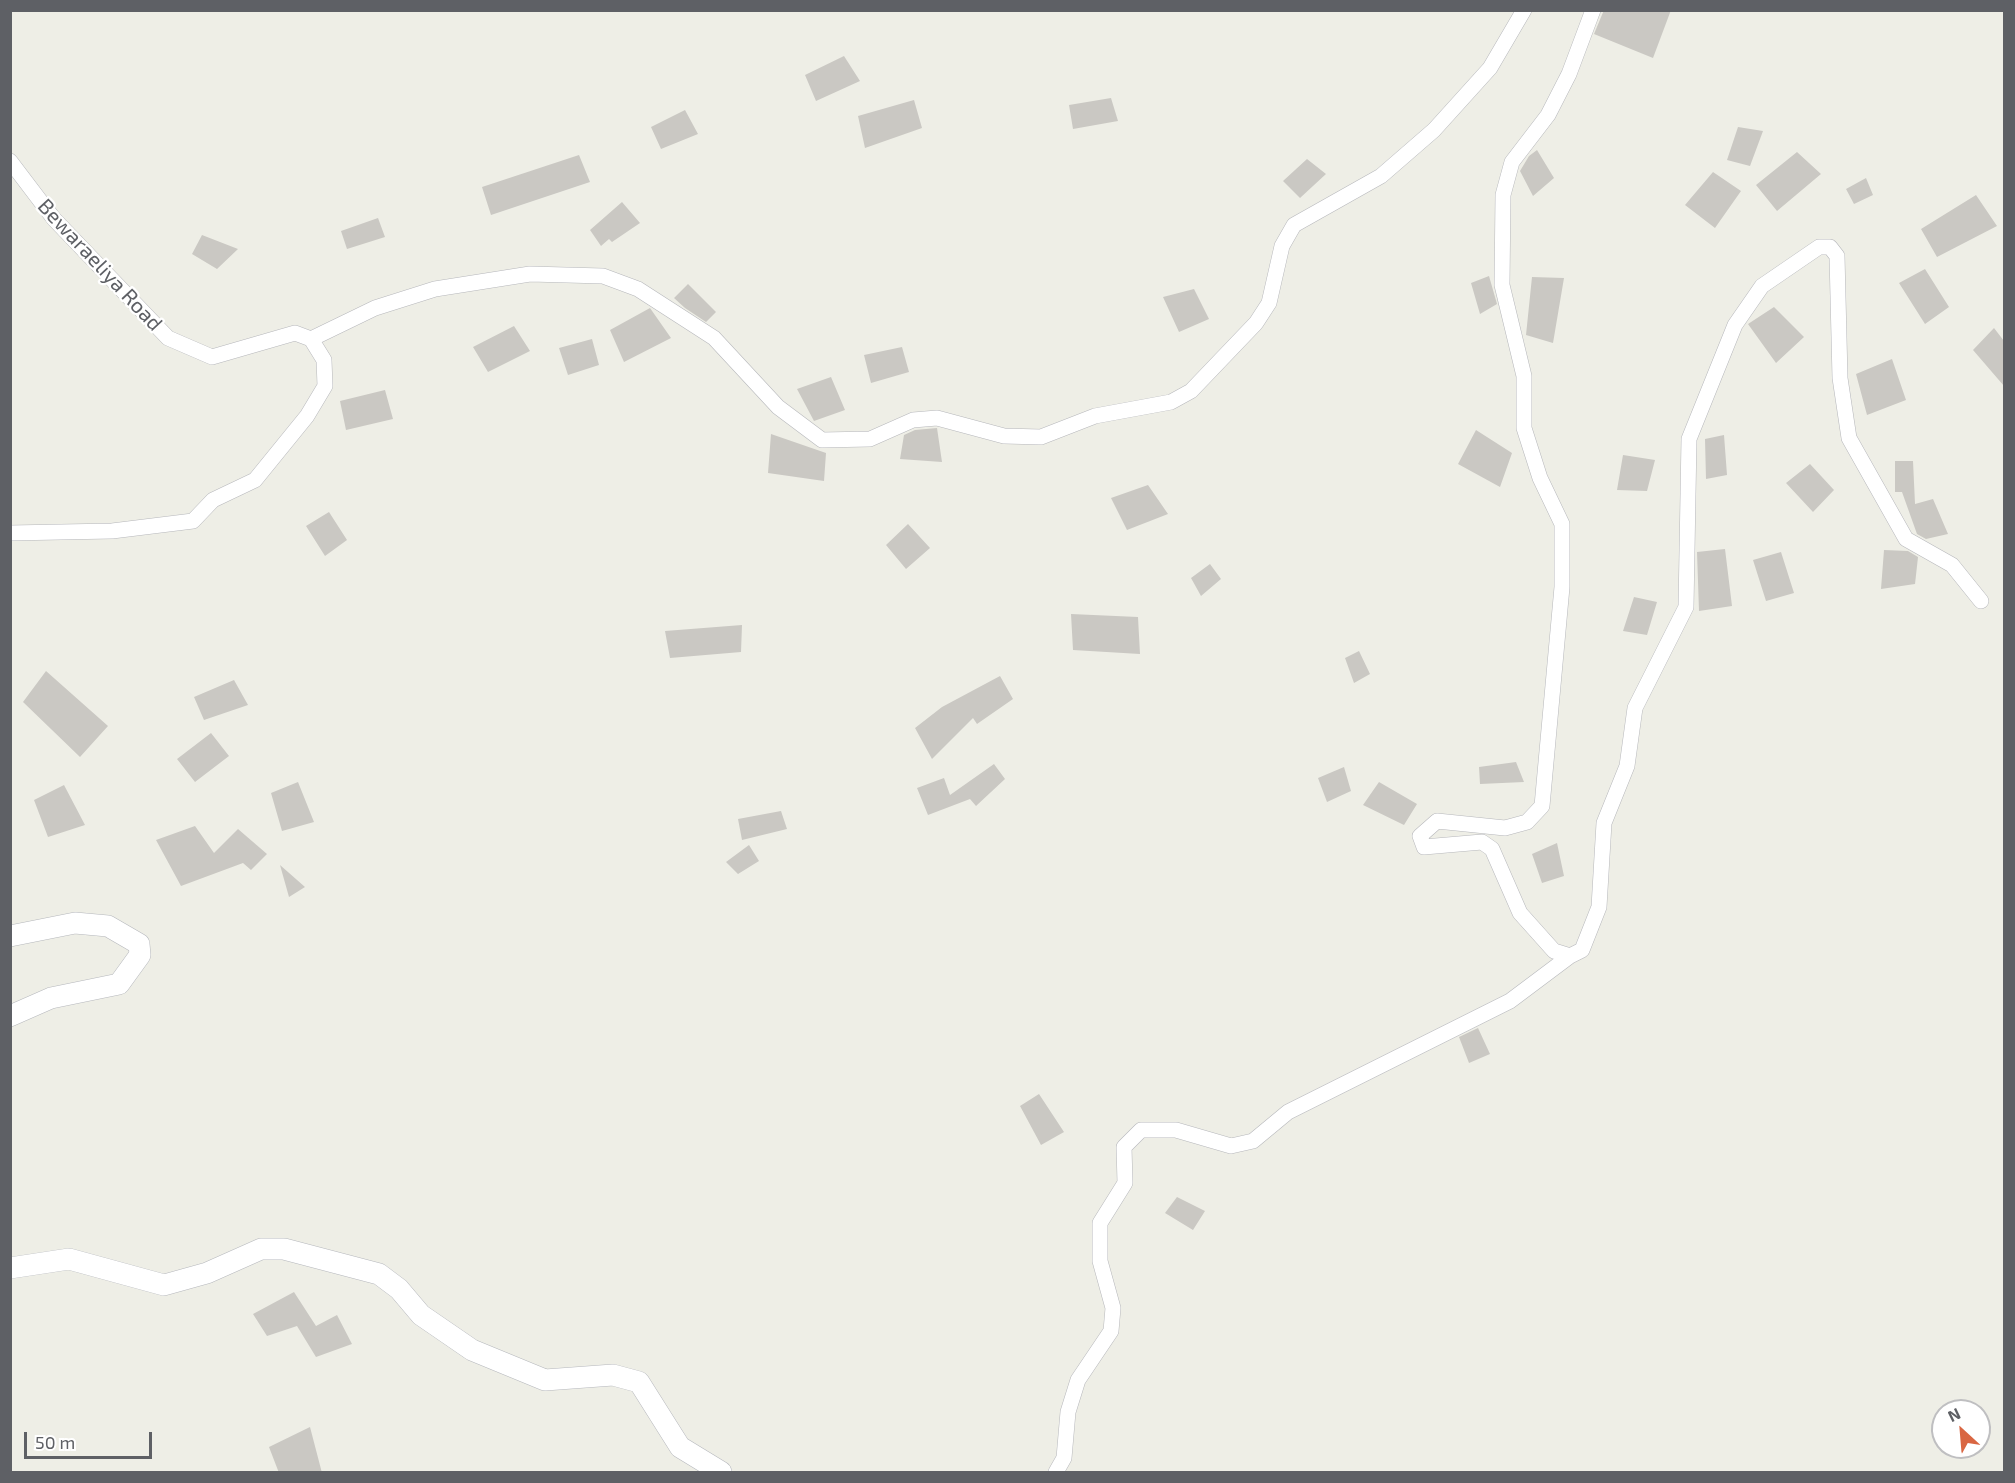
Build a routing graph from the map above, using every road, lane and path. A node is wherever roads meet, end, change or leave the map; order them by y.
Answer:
1 (1524, 10) edge
2 (1593, 10) edge
3 (10, 161) edge
4 (311, 339) junction
5 (10, 533) edge
6 (1981, 601) dead end
7 (10, 936) edge
8 (1570, 956) junction
9 (10, 1016) edge
10 (10, 1268) edge
11 (721, 1473) edge
12 (1056, 1473) edge

1 - 4 street
2 - 8 street
3 - 4 street, Bewaraeliya Road
4 - 5 street
6 - 8 street
7 - 9 street
8 - 12 street
10 - 11 street

